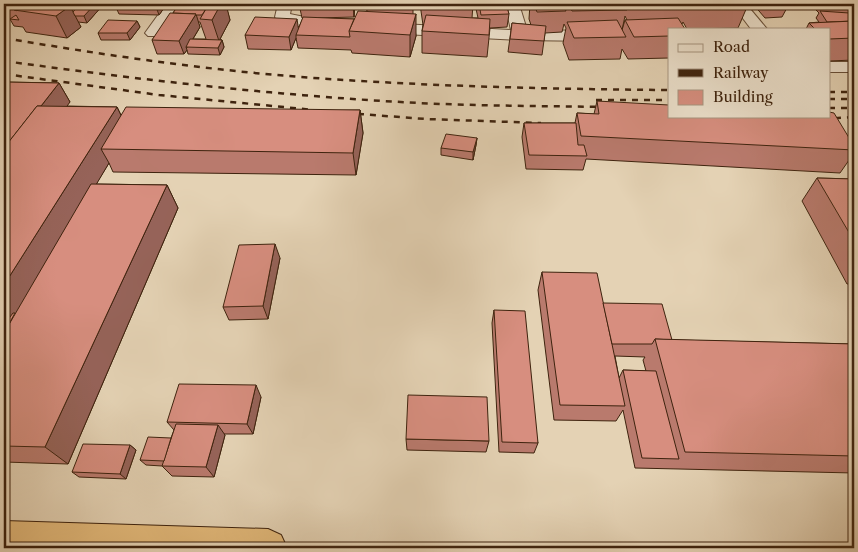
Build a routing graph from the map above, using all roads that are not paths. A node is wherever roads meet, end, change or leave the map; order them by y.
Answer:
1 (173, 4) edge
2 (285, 4) edge
3 (512, 4) edge
4 (739, 4) edge
5 (348, 26) edge
6 (367, 27) edge
7 (758, 28) edge
8 (153, 33) dead end
9 (520, 35) junction
10 (610, 36) edge
11 (854, 66) edge
12 (830, 67) edge
13 (4, 540) edge
14 (268, 548) edge

1 - 8 street
2 - 5 street
3 - 9 street
4 - 7 street
6 - 9 street
9 - 10 street
11 - 12 street
13 - 14 highway

